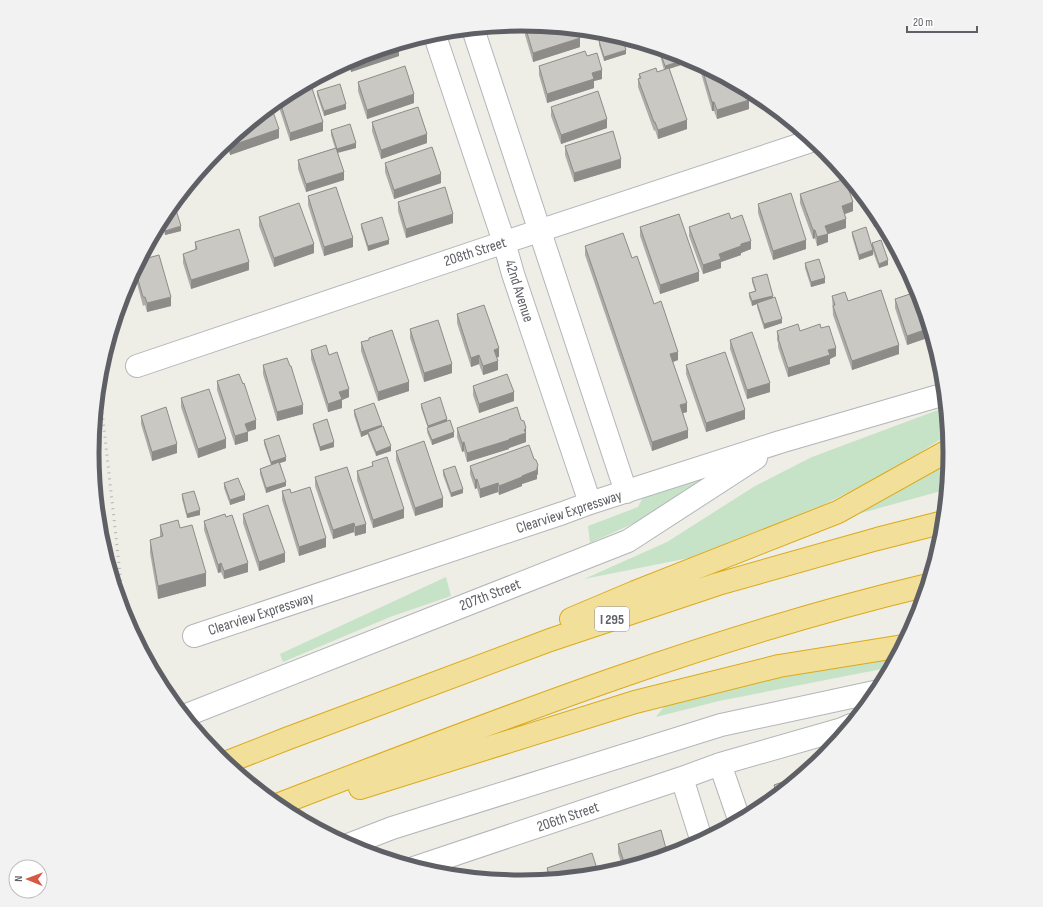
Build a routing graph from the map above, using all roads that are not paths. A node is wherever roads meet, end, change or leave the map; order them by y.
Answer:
1 (475, 34) edge
2 (436, 40) edge
3 (807, 142) edge
4 (540, 230) junction
5 (504, 242) junction
6 (137, 366) dead end
7 (940, 396) edge
8 (780, 442) junction
9 (944, 453) edge
10 (626, 492) junction
11 (590, 503) junction
12 (938, 524) edge
13 (923, 586) edge
14 (194, 636) dead end
15 (896, 647) edge
16 (869, 693) edge
17 (189, 714) edge
18 (841, 729) edge
19 (286, 739) junction
20 (232, 760) edge
21 (720, 764) junction
22 (682, 778) junction
23 (283, 803) edge
24 (293, 808) edge
25 (738, 816) edge
26 (700, 836) edge
27 (356, 842) edge
28 (424, 865) edge

1 - 4 street
2 - 5 street, 42nd Avenue
3 - 4 street, 208th Street
4 - 5 street, 208th Street
4 - 10 street
5 - 6 street, 208th Street
5 - 11 street, 42nd Avenue
7 - 8 street, Clearview Expressway
8 - 10 street, Clearview Expressway
8 - 17 street, 207th Street
9 - 19 highway
10 - 11 street, Clearview Expressway
11 - 14 street, Clearview Expressway
12 - 19 highway, I 295
13 - 23 highway
15 - 24 highway
16 - 27 street
18 - 21 street
19 - 20 highway, I 295
21 - 22 street, 206th Street
21 - 25 street
22 - 26 street
22 - 28 street, 206th Street

